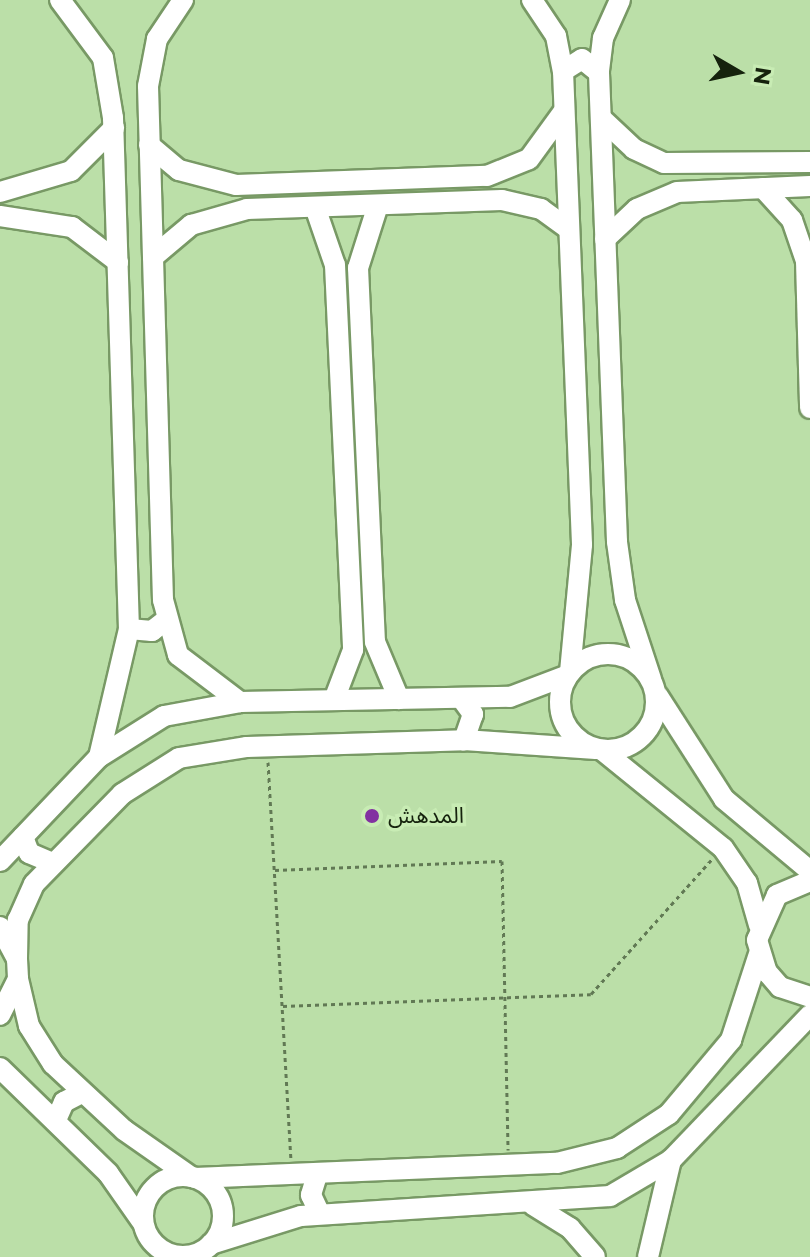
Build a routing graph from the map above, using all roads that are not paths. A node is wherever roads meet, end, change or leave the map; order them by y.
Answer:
1 (60, 0) edge
2 (183, 0) edge
3 (532, 0) edge
4 (620, 0) edge
5 (563, 71) junction
6 (599, 73) junction
7 (564, 111) junction
8 (148, 116) junction
9 (601, 118) junction
10 (114, 123) junction
11 (149, 145) junction
12 (810, 162) edge
13 (701, 166) junction
14 (501, 174) junction
15 (236, 185) junction
16 (810, 186) edge
17 (763, 188) junction
18 (702, 190) junction
19 (7, 192) edge
20 (502, 200) junction
21 (378, 205) junction
22 (315, 207) junction
23 (238, 210) junction
24 (8, 216) edge
25 (569, 229) junction
26 (605, 239) junction
27 (153, 257) junction
28 (808, 260) edge
29 (118, 262) junction
30 (607, 284) junction
31 (572, 286) junction
32 (810, 408) edge
33 (617, 542) junction
34 (582, 545) junction
35 (165, 621) junction
36 (129, 629) junction
37 (569, 674) junction
38 (654, 686) junction
39 (399, 699) junction
40 (462, 699) junction
41 (334, 700) junction
42 (240, 702) junction
43 (464, 740) junction
44 (599, 750) junction
45 (99, 757) junction
46 (724, 799) junction
47 (700, 824) junction
48 (23, 837) junction
49 (0, 861) edge
50 (53, 863) junction
51 (810, 871) edge
52 (810, 881) edge
53 (759, 925) junction
54 (0, 927) edge
55 (759, 954) junction
56 (18, 969) junction
57 (810, 997) edge
58 (0, 1015) edge
59 (810, 1015) edge
60 (0, 1068) edge
61 (710, 1068) junction
62 (736, 1089) junction
63 (82, 1093) junction
64 (56, 1120) junction
65 (671, 1160) junction
66 (451, 1170) junction
67 (317, 1175) junction
68 (193, 1177) junction
69 (533, 1205) junction
70 (452, 1207) junction
71 (320, 1214) junction
72 (144, 1225) junction
73 (207, 1250) edge
74 (148, 1257) edge
75 (595, 1257) edge
76 (648, 1257) edge

1 - 10 street
2 - 8 street
3 - 5 street
4 - 6 street
5 - 6 street
5 - 7 street
6 - 9 street
7 - 14 street
7 - 25 street
8 - 10 street
8 - 11 street
9 - 13 street
9 - 26 street
10 - 19 street
10 - 29 street
11 - 15 street
11 - 27 street
12 - 13 street
13 - 18 street
14 - 15 street
14 - 20 street
15 - 23 street
16 - 17 street
17 - 18 street
17 - 28 street
18 - 26 street
19 - 24 street
20 - 21 street
20 - 25 street
21 - 22 street
21 - 39 street
22 - 23 street
22 - 41 street
23 - 27 street
24 - 29 street
25 - 31 street
26 - 30 street
27 - 35 street
28 - 32 street
29 - 36 street
30 - 31 street
30 - 33 street
31 - 34 street
33 - 34 street
33 - 38 street
34 - 37 street
35 - 36 street
35 - 42 street
36 - 45 street
37 - 38 street
37 - 40 street
37 - 44 street
38 - 44 street
38 - 46 street
39 - 40 street
39 - 41 street
40 - 43 street
41 - 42 street
42 - 45 street
43 - 44 street
43 - 50 street
44 - 47 street
45 - 48 street
46 - 47 street
46 - 51 street
47 - 53 street
48 - 49 street
48 - 50 street
50 - 56 street
52 - 53 street
53 - 55 street
54 - 56 street
55 - 57 street
55 - 61 street
56 - 58 street
56 - 63 street
59 - 62 street
60 - 64 street
61 - 62 street
61 - 66 street
62 - 65 street
63 - 64 street
63 - 68 street
64 - 72 street
65 - 69 street
65 - 76 street
66 - 67 street
66 - 70 street
67 - 68 street
67 - 71 street
68 - 72 street
68 - 73 street
69 - 70 street
69 - 75 street
70 - 71 street
71 - 73 street
72 - 73 street
72 - 74 street

